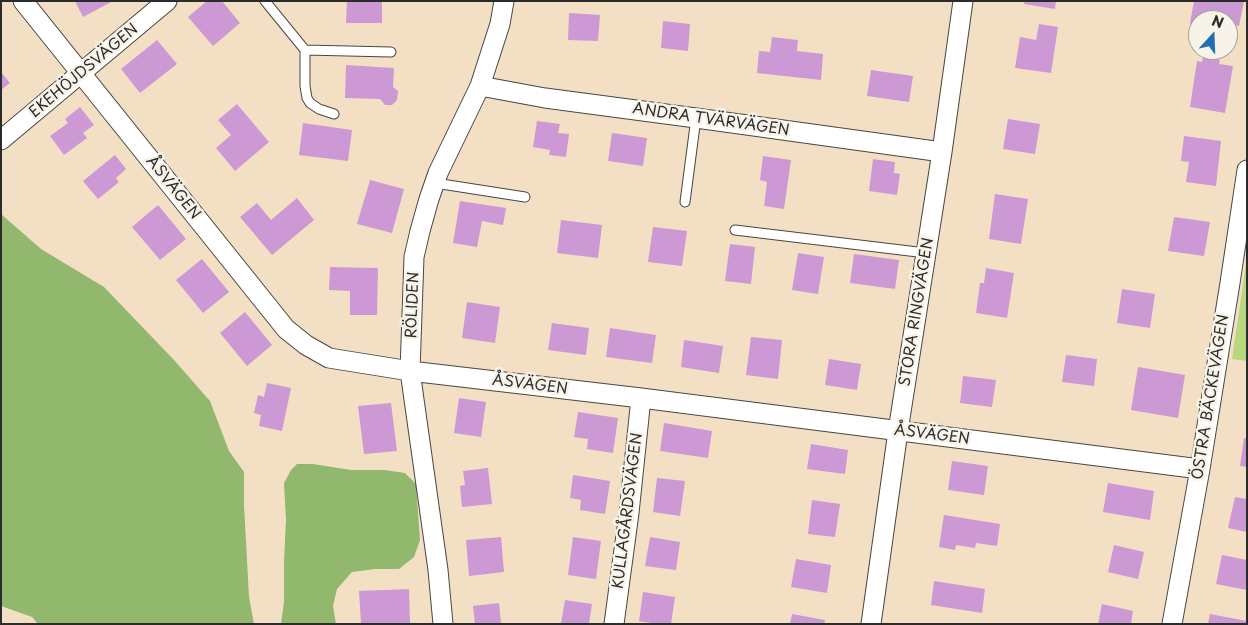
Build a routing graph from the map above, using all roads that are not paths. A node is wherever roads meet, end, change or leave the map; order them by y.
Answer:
1 (23, 1) edge
2 (167, 1) edge
3 (265, 1) edge
4 (504, 1) edge
5 (964, 1) edge
6 (305, 50) junction
7 (391, 52) dead end
8 (81, 74) junction
9 (480, 86) junction
10 (334, 114) dead end
11 (696, 118) junction
12 (1, 140) edge
13 (942, 152) junction
14 (1247, 170) edge
15 (435, 183) junction
16 (525, 197) dead end
17 (685, 202) dead end
18 (735, 230) dead end
19 (926, 253) junction
20 (410, 371) junction
21 (641, 398) junction
22 (898, 431) junction
23 (1200, 469) junction
24 (443, 624) edge
25 (614, 624) edge
26 (871, 624) edge
27 (1172, 624) edge

1 - 8 street, ÅSVÄGEN
2 - 8 street, EKEHÖJDSVÄGEN
3 - 6 lane
4 - 9 street, RÖLIDEN
5 - 13 street, STORA RINGVÄGEN
6 - 7 lane
6 - 10 lane
8 - 12 street, EKEHÖJDSVÄGEN
8 - 20 street, ÅSVÄGEN
9 - 11 street, ANDRA TVÄRVÄGEN
9 - 15 street, RÖLIDEN
11 - 13 street, ANDRA TVÄRVÄGEN
11 - 17 lane
13 - 19 street, STORA RINGVÄGEN
14 - 23 street, ÖSTRA BÄCKEVÄGEN
15 - 16 lane
15 - 20 street, RÖLIDEN
18 - 19 lane
19 - 22 street, STORA RINGVÄGEN
20 - 21 street, ÅSVÄGEN
20 - 24 street, RÖLIDEN
21 - 22 street, ÅSVÄGEN
21 - 25 street, KULLAGÅRDSVÄGEN
22 - 23 street, ÅSVÄGEN
22 - 26 street, STORA RINGVÄGEN
23 - 27 street, ÖSTRA BÄCKEVÄGEN

